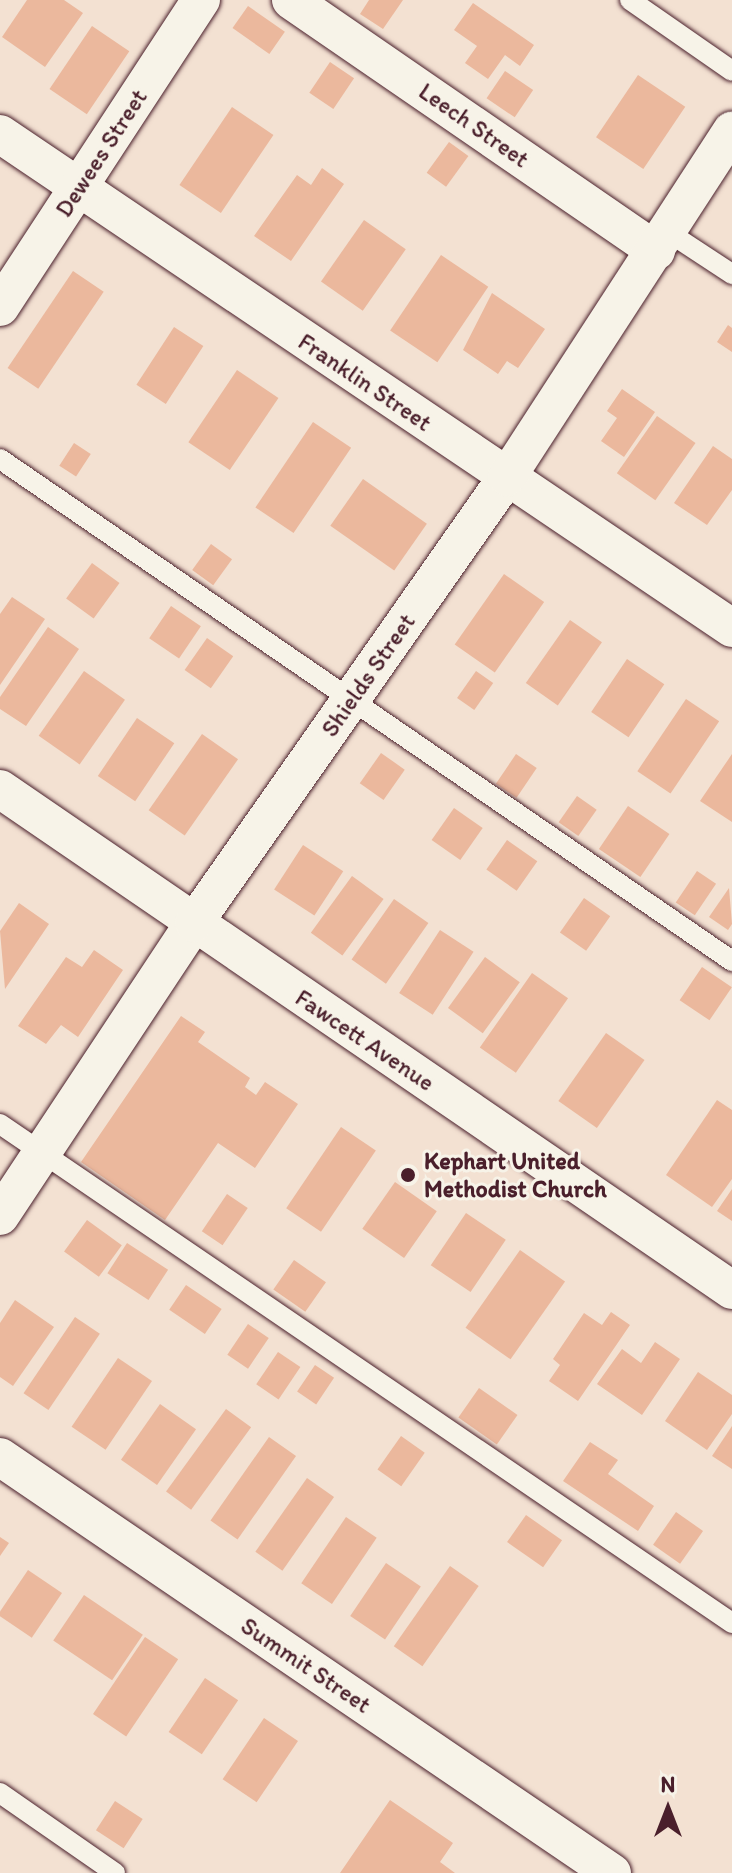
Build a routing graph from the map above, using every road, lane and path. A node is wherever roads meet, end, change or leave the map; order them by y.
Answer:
1 (201, 0) edge
2 (291, 0) edge
3 (630, 0) edge
4 (732, 71) edge
5 (732, 131) edge
6 (0, 134) edge
7 (78, 189) junction
8 (662, 242) junction
9 (732, 274) edge
10 (0, 307) edge
11 (0, 459) edge
12 (507, 477) junction
13 (732, 628) edge
14 (351, 699) junction
15 (0, 789) edge
16 (194, 923) junction
17 (732, 961) edge
18 (0, 1124) edge
19 (41, 1153) junction
20 (0, 1216) edge
21 (732, 1290) edge
22 (0, 1457) edge
23 (732, 1623) edge
24 (0, 1793) edge
25 (115, 1873) edge
26 (612, 1873) edge

1 - 7 street, Dewees Street
2 - 8 street, Leech Street
3 - 4 lane
5 - 8 street, Shields Street
6 - 7 street, Franklin Street
7 - 10 street, Dewees Street
7 - 12 street, Franklin Street
8 - 9 lane
8 - 12 street, Shields Street
11 - 14 lane
12 - 13 street, Franklin Street
12 - 14 street, Shields Street
14 - 16 street, Shields Street
14 - 17 lane
15 - 16 street, Fawcett Avenue
16 - 19 street, Shields Street
16 - 21 street, Fawcett Avenue
18 - 19 lane
19 - 20 street, Shields Street
19 - 23 lane
22 - 26 street, Summit Street
24 - 25 lane

